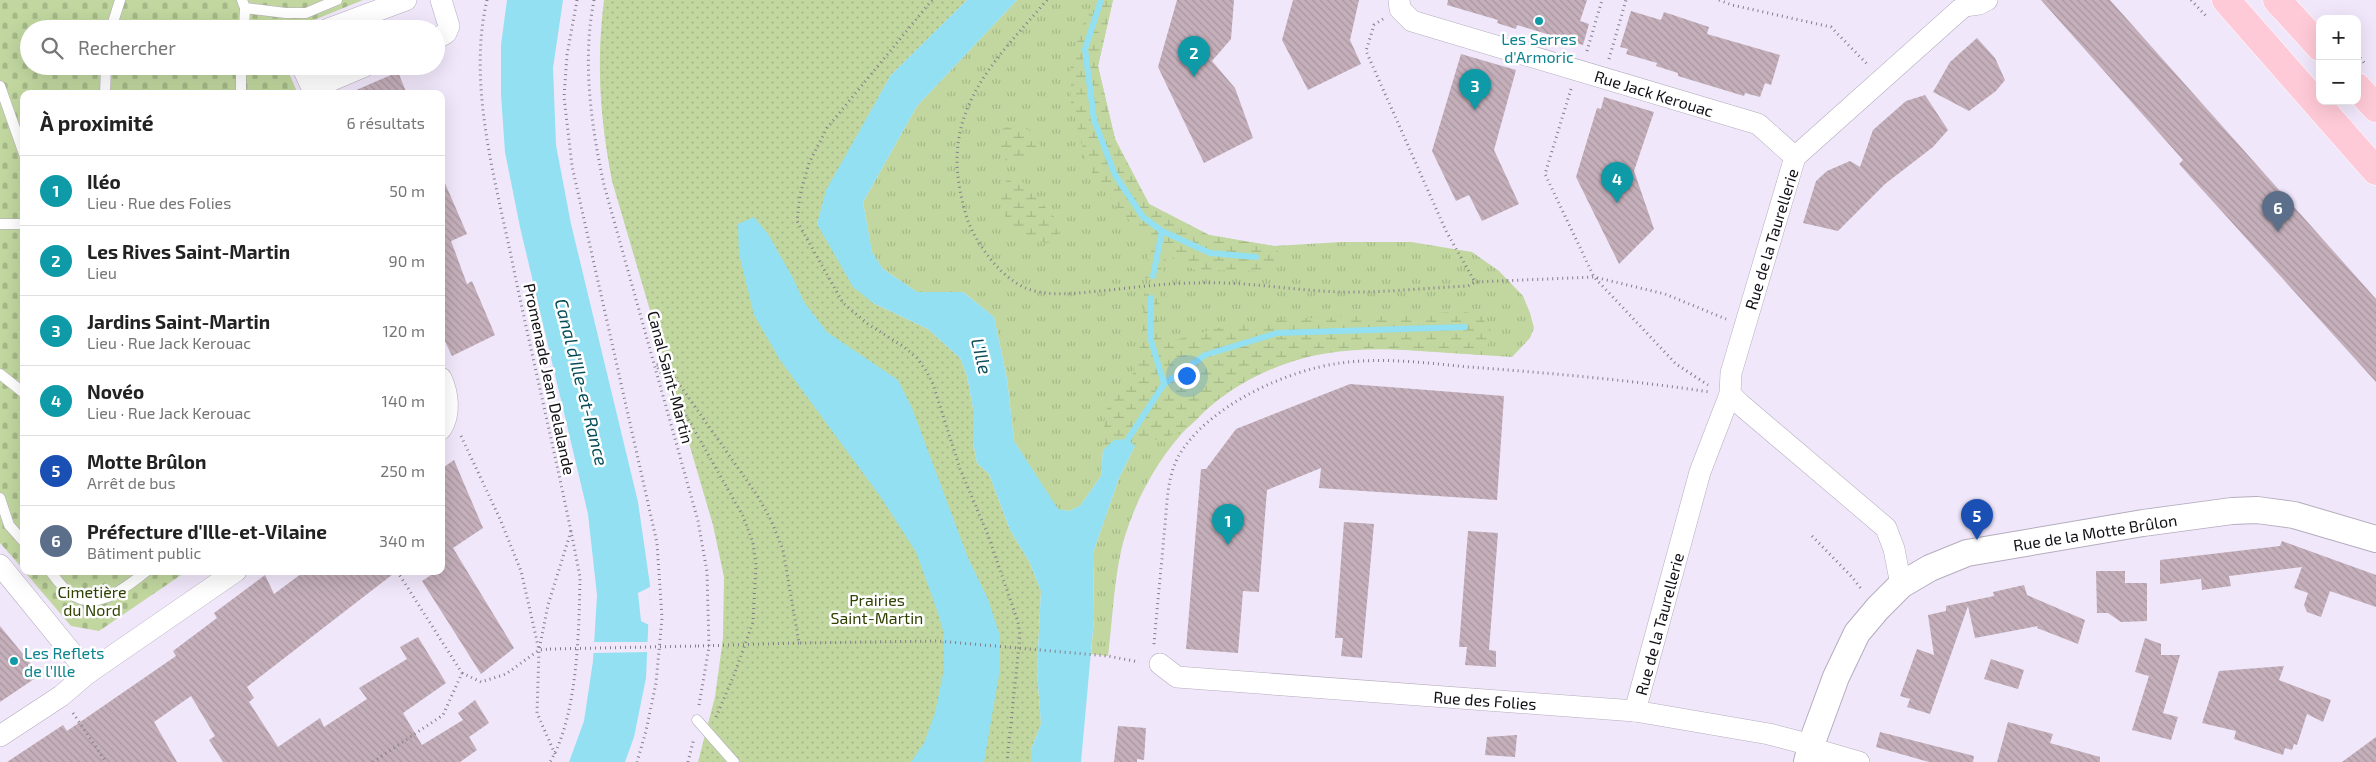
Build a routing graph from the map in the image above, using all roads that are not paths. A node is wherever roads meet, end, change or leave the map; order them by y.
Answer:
1 (120, 0) edge
2 (338, 0) edge
3 (406, 0) edge
4 (442, 0) edge
5 (1987, 0) edge
6 (2226, 0) edge
7 (2277, 0) edge
8 (1963, 2) edge
9 (243, 4) edge
10 (1399, 4) edge
11 (114, 20) edge
12 (244, 20) edge
13 (352, 20) edge
14 (445, 34) edge
15 (2316, 43) edge
16 (106, 75) edge
17 (241, 75) edge
18 (306, 75) edge
19 (347, 75) edge
20 (2362, 75) edge
21 (0, 86) edge
22 (105, 90) edge
23 (241, 90) edge
24 (314, 90) edge
25 (316, 90) edge
26 (2376, 108) edge
27 (20, 143) edge
28 (1795, 157) junction
29 (2376, 171) edge
30 (0, 224) edge
31 (20, 224) edge
32 (0, 374) edge
33 (445, 389) edge
34 (20, 390) edge
35 (1730, 394) junction
36 (445, 417) edge
37 (0, 498) edge
38 (4, 523) edge
39 (20, 538) edge
40 (2376, 539) edge
41 (0, 565) edge
42 (53, 575) edge
43 (142, 575) edge
44 (230, 575) edge
45 (1901, 586) junction
46 (1160, 664) road end
47 (88, 673) junction
48 (1635, 711) junction
49 (697, 720) road end
50 (0, 736) edge
51 (1809, 754) edge
52 (734, 762) edge
53 (1859, 762) edge

1 - 11 lane
2 - 9 lane
3 - 13 street
4 - 14 street
5 - 8 street, Rue de la Taurellerie
6 - 29 main road
7 - 15 main road
8 - 28 street, Rue de la Taurellerie
9 - 12 lane
10 - 28 street, Rue Jack Kerouac
16 - 22 lane
17 - 23 lane
18 - 24 street
19 - 25 street
20 - 26 main road
21 - 27 lane
28 - 35 street, Rue de la Taurellerie
30 - 31 lane
32 - 34 lane
33 - 36 street
35 - 45 street
35 - 48 street, Rue de la Taurellerie
37 - 38 lane
38 - 39 lane
40 - 45 street, Rue de la Motte Brûlon
41 - 47 street
42 - 43 lane
44 - 47 street
45 - 51 street, Rue de la Motte Brûlon
46 - 48 street, Rue des Folies
47 - 50 street
48 - 51 street, Rue des Folies
49 - 52 lane
51 - 53 street, Rue des Folies

